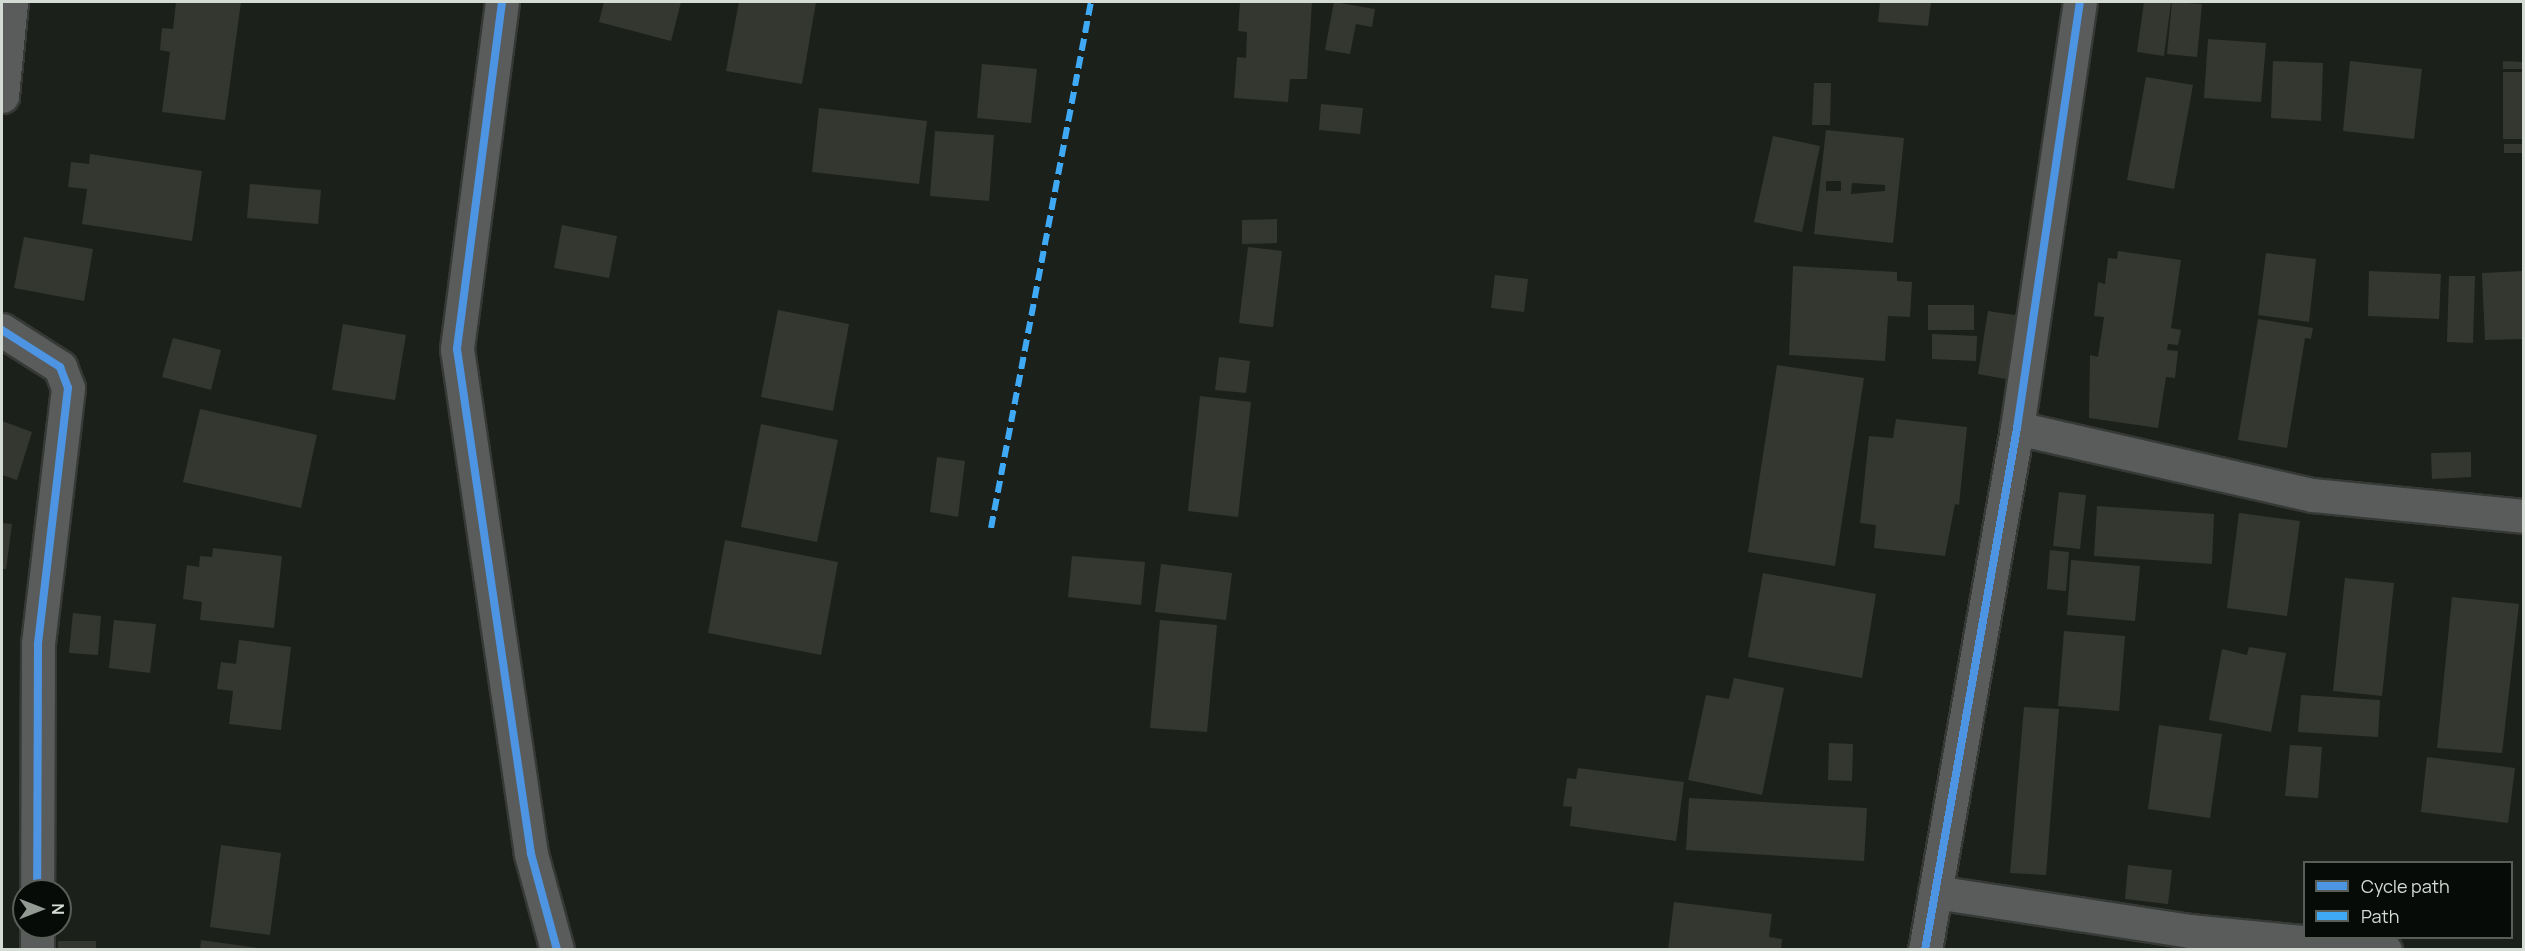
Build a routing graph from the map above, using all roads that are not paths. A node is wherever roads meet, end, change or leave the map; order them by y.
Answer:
1 (11, 2) edge
2 (502, 2) edge
3 (2080, 2) edge
4 (2, 96) edge
5 (2, 330) edge
6 (2017, 428) junction
7 (2523, 516) edge
8 (37, 879) edge
9 (1935, 892) junction
10 (557, 950) edge
11 (1925, 950) edge
12 (2385, 950) edge

1 - 4 street
2 - 10 street
3 - 6 street
5 - 8 street
6 - 7 street
6 - 9 street
9 - 11 street
9 - 12 street

